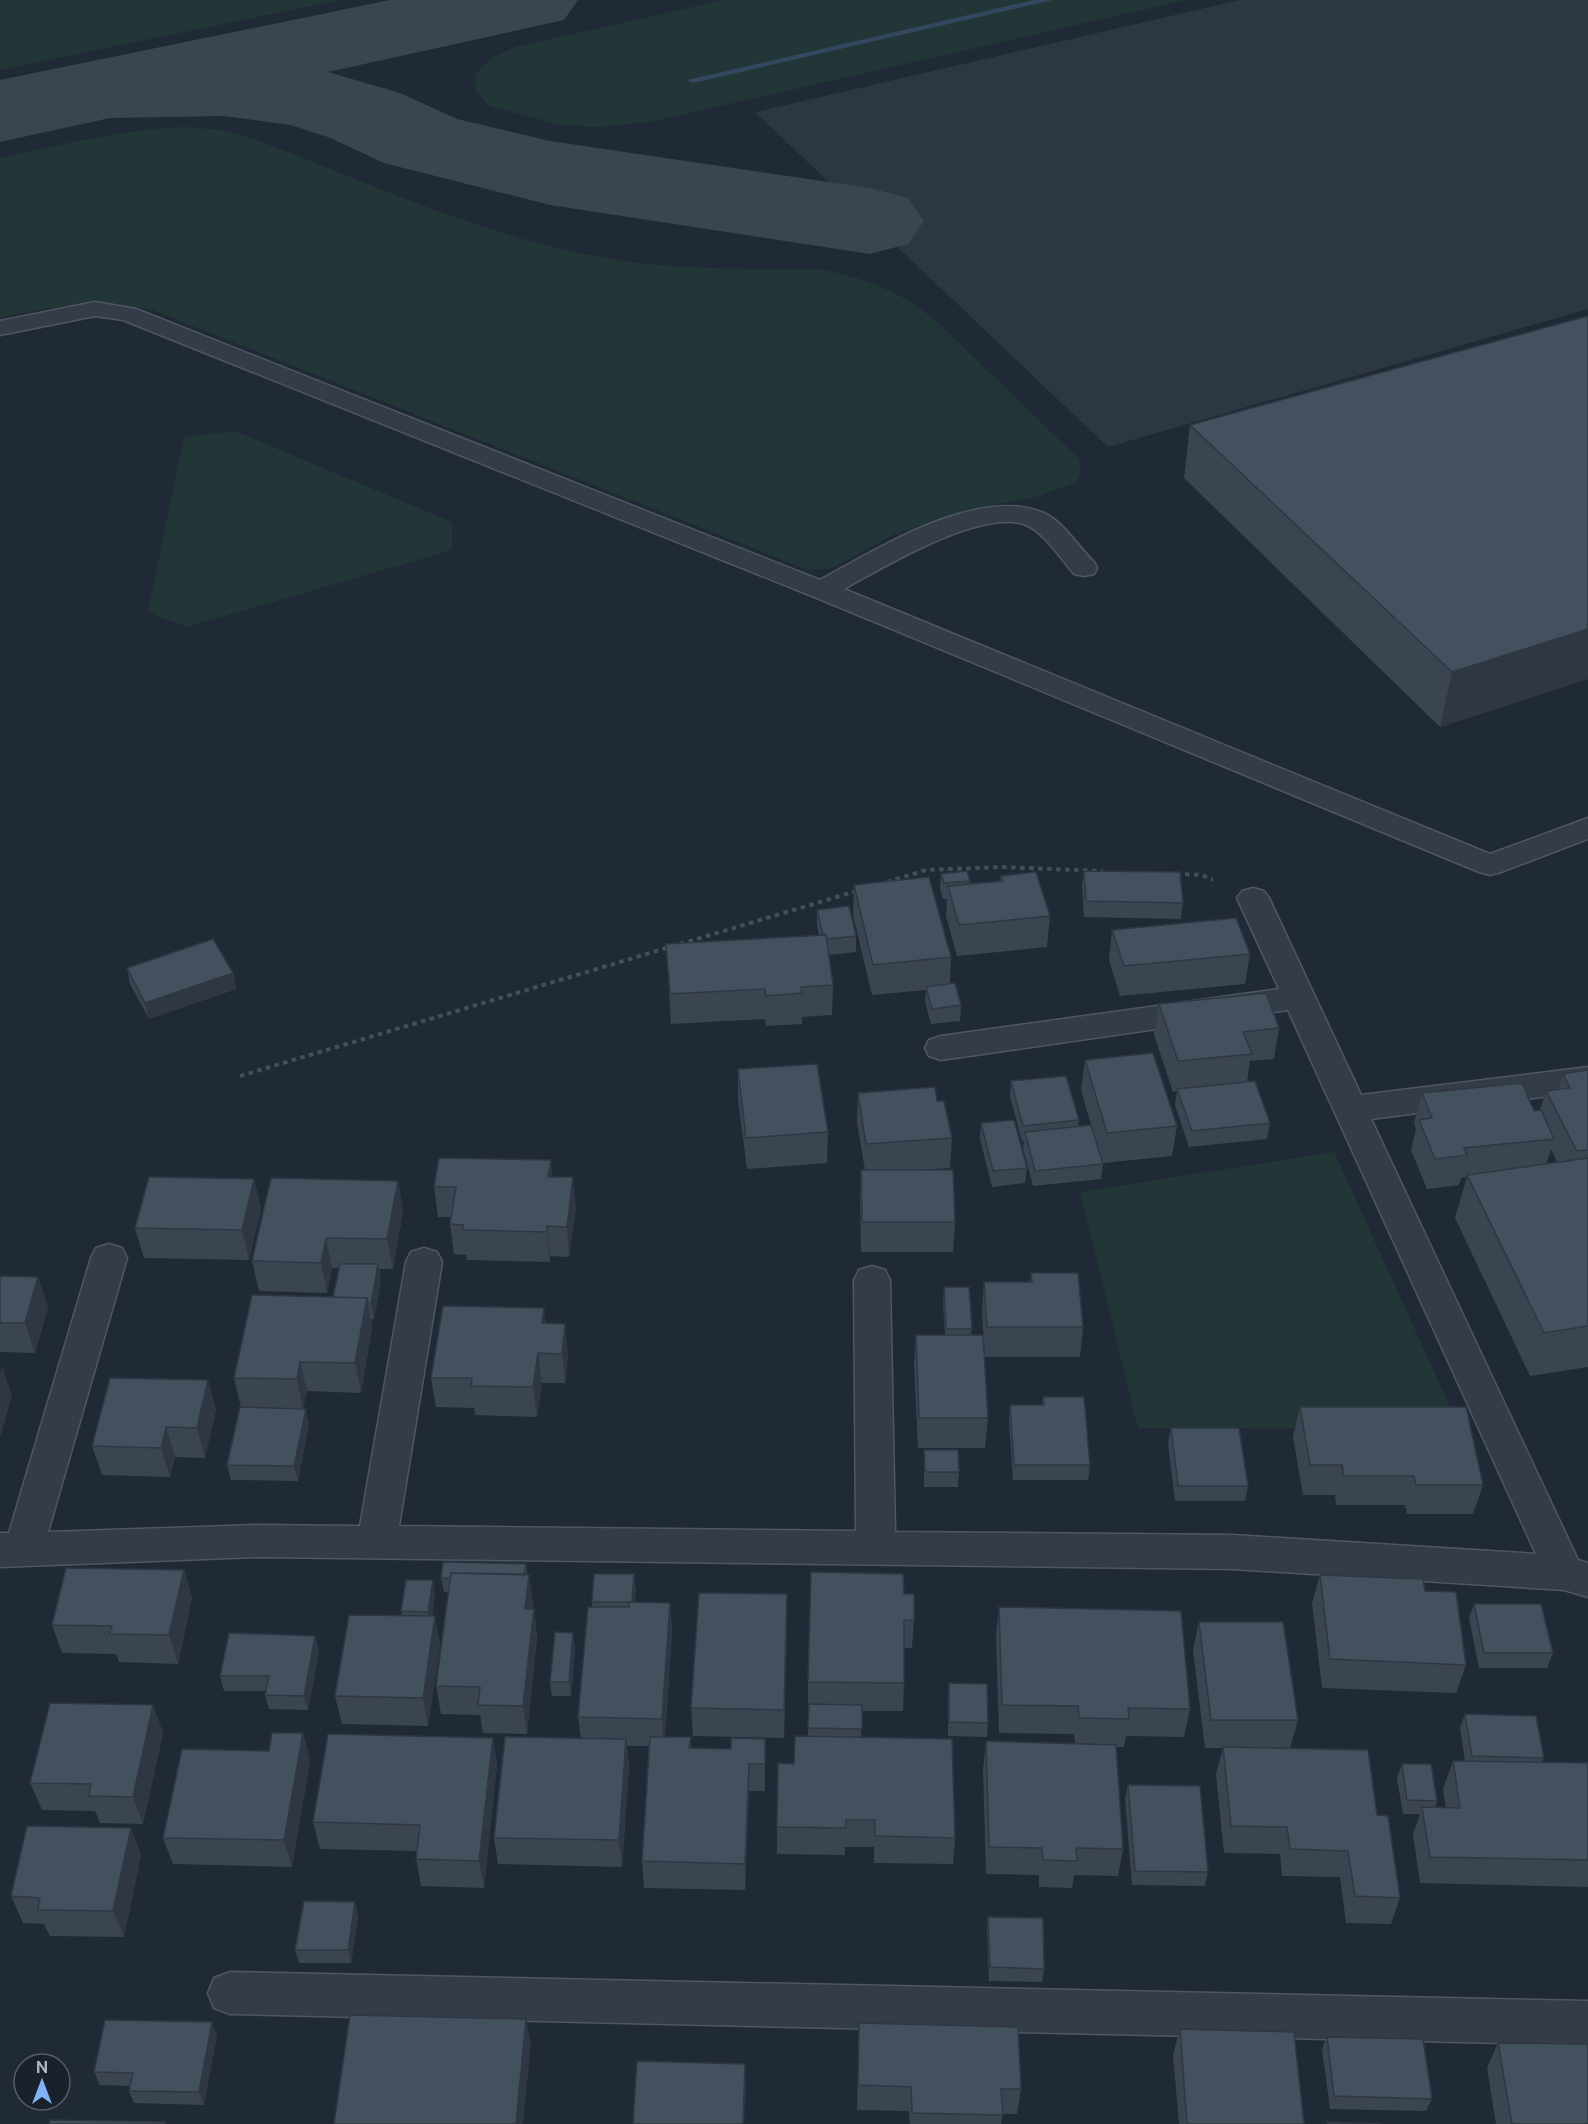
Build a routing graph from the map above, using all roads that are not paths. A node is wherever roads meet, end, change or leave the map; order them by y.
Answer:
1 (0, 328) edge
2 (1084, 568) dead end
3 (822, 590) junction
4 (1588, 828) edge
5 (1253, 898) road end
6 (1299, 997) junction
7 (941, 1048) dead end
8 (1588, 1079) edge
9 (1350, 1109) junction
10 (109, 1258) dead end
11 (424, 1262) dead end
12 (872, 1280) dead end
13 (377, 1542) junction
14 (876, 1548) junction
15 (12, 1549) edge
16 (1576, 1577) edge
17 (230, 1993) dead end
18 (1588, 2024) edge

1 - 3 street
2 - 3 street
3 - 4 street
5 - 6 street
6 - 7 street
6 - 9 street
8 - 9 street
9 - 16 street
10 - 15 street
11 - 13 street
12 - 14 street
13 - 14 street
13 - 15 street
14 - 16 street
17 - 18 street

